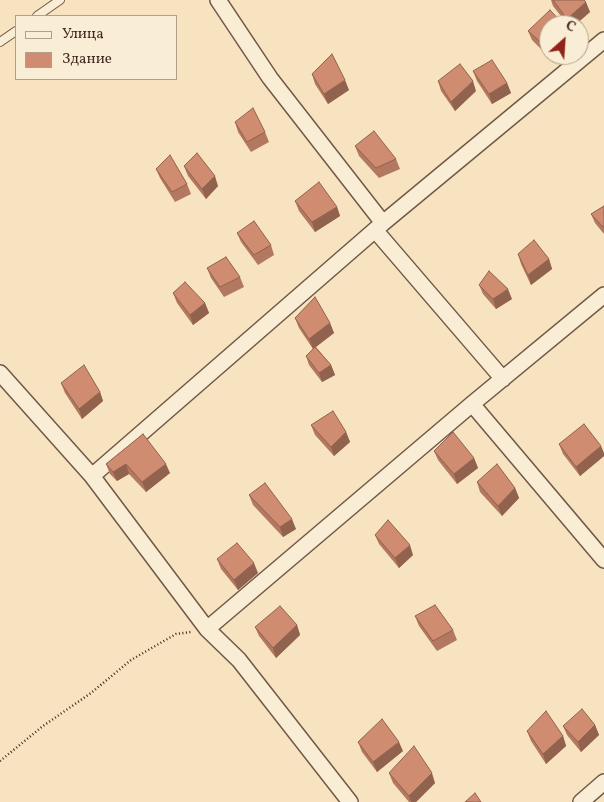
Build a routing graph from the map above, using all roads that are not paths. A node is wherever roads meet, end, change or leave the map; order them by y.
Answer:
1 (60, 0) edge
2 (218, 0) edge
3 (38, 15) edge
4 (15, 32) edge
5 (604, 40) edge
6 (0, 42) edge
7 (379, 227) junction
8 (604, 295) edge
9 (0, 373) edge
10 (503, 379) junction
11 (472, 404) junction
12 (92, 476) junction
13 (604, 560) edge
14 (207, 629) junction
15 (604, 782) edge
16 (587, 800) edge
17 (350, 802) edge

1 - 3 lane
2 - 7 street
4 - 6 lane
5 - 7 street
7 - 10 street
7 - 12 street
8 - 10 street
9 - 12 street
10 - 11 street
11 - 13 street
11 - 14 street
12 - 14 street
14 - 17 street
15 - 16 street

